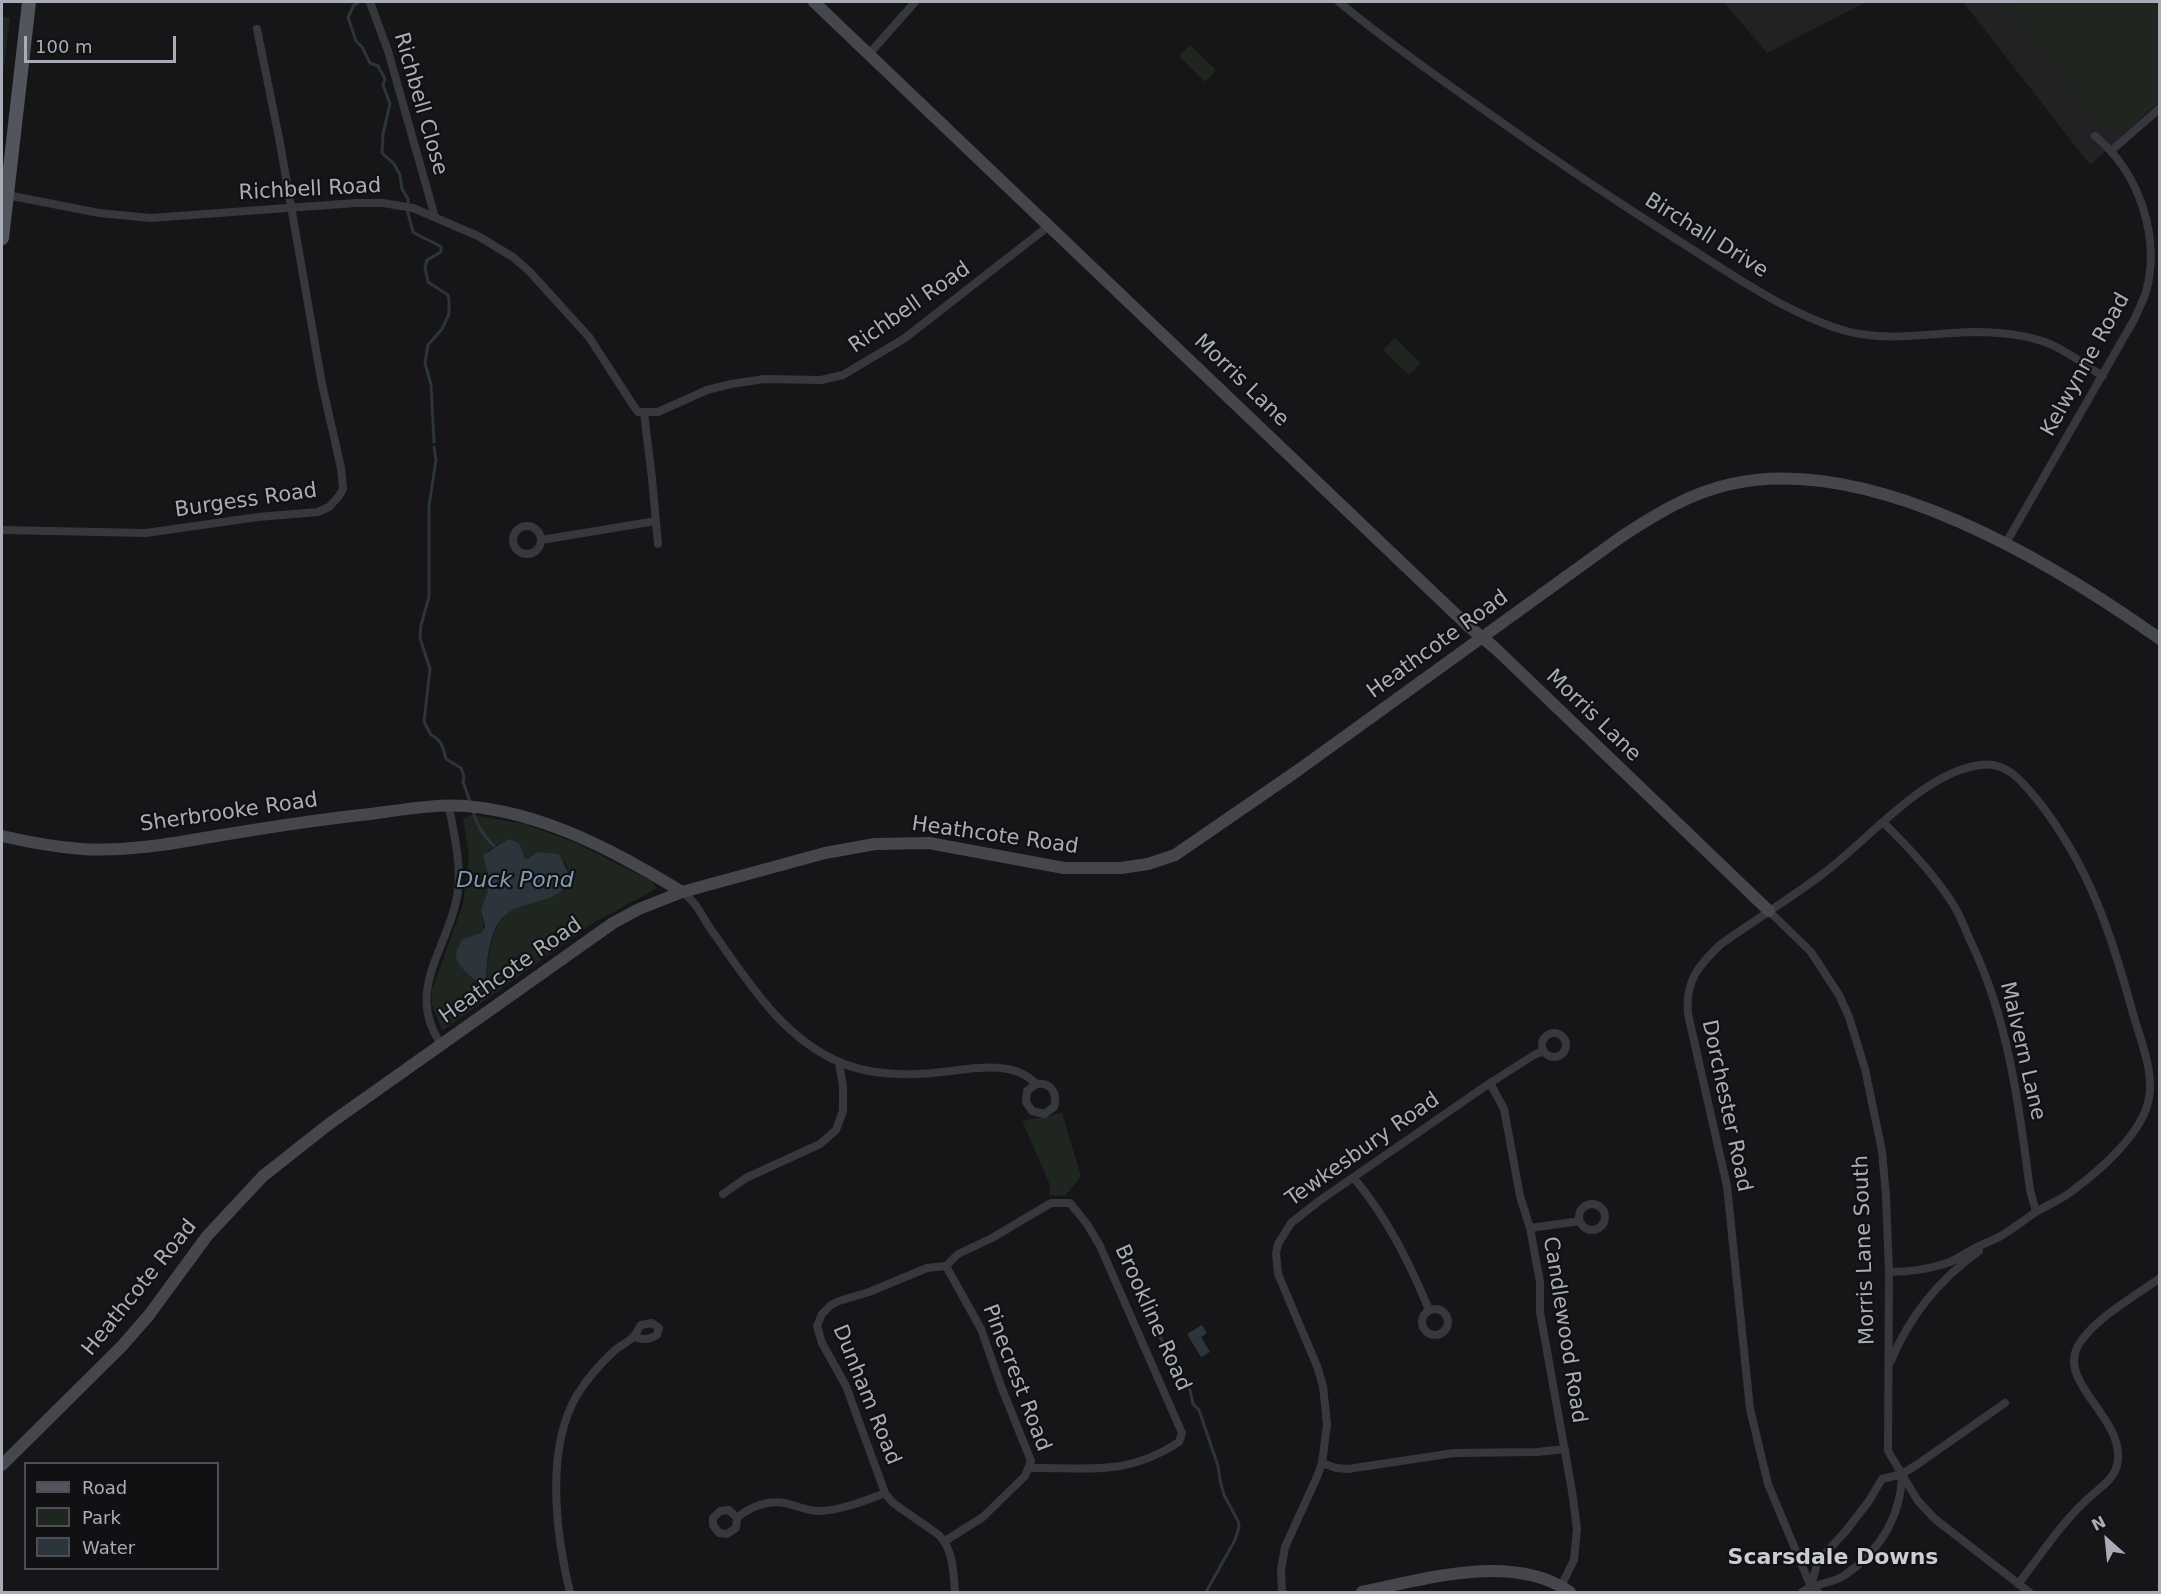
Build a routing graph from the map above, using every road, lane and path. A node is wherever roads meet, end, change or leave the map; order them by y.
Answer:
1 (29, 2) edge
2 (369, 2) edge
3 (814, 2) edge
4 (915, 2) edge
5 (1339, 2) edge
6 (257, 29) dead end
7 (869, 54) junction
8 (2160, 108) edge
9 (2095, 136) dead end
10 (2111, 151) junction
11 (7, 195) junction
12 (291, 207) junction
13 (435, 217) junction
14 (1050, 225) junction
15 (2, 238) edge
16 (2103, 376) junction
17 (644, 413) junction
18 (656, 521) junction
19 (2, 530) edge
20 (541, 540) dead end
21 (2006, 543) junction
22 (658, 544) dead end
23 (1482, 638) junction
24 (2160, 639) edge
25 (1640, 789) joint
26 (449, 807) junction
27 (1883, 822) junction
28 (2, 836) edge
29 (682, 892) junction
30 (1770, 911) junction
31 (441, 1044) junction
32 (1543, 1051) dead end
33 (838, 1062) junction
34 (1490, 1083) junction
35 (1036, 1084) dead end
36 (1354, 1178) junction
37 (723, 1194) dead end
38 (2036, 1212) junction
39 (1580, 1221) dead end
40 (1530, 1228) junction
41 (1985, 1244) junction
42 (946, 1266) junction
43 (1888, 1272) junction
44 (2160, 1278) edge
45 (1429, 1310) dead end
46 (634, 1336) dead end
47 (1888, 1366) junction
48 (2005, 1403) dead end
49 (1565, 1449) junction
50 (1322, 1463) junction
51 (2, 1465) edge
52 (1030, 1468) junction
53 (1902, 1474) junction
54 (885, 1493) junction
55 (737, 1518) dead end
56 (945, 1541) junction
57 (2018, 1584) junction
58 (1566, 1589) edge
59 (1814, 1590) edge
60 (570, 1593) edge
61 (955, 1593) edge
62 (1282, 1593) edge
63 (1362, 1593) edge
64 (1802, 1593) edge
65 (2029, 1593) edge

1 - 11 main road
2 - 13 street, Richbell Close
3 - 7 street, Morris Lane
4 - 7 street
5 - 16 street, Birchall Drive
6 - 12 street, Burgess Road
7 - 14 street, Morris Lane
8 - 10 street
9 - 10 street, Kelwynne Road
10 - 16 street, Kelwynne Road
11 - 12 street, Richbell Road
11 - 15 main road
12 - 13 street, Richbell Road
12 - 19 street, Burgess Road
13 - 17 street, Richbell Road
14 - 17 street, Richbell Road
14 - 23 street, Morris Lane
16 - 21 street, Kelwynne Road
17 - 18 street
18 - 20 street
18 - 22 street
21 - 23 street, Heathcote Road
21 - 24 street, Heathcote Road
23 - 25 street, Morris Lane
23 - 29 street, Heathcote Road
25 - 30 street, Morris Lane South
26 - 28 street, Sherbrooke Road
26 - 29 street, Sherbrooke Road
26 - 31 street
27 - 30 street, Dorchester Road
27 - 38 street, Malvern Lane
27 - 38 street, Dorchester Road
29 - 31 street, Heathcote Road
29 - 33 street
30 - 43 street, Morris Lane South
30 - 59 street, Dorchester Road
31 - 51 street, Heathcote Road
32 - 34 street, Tewkesbury Road
33 - 35 street
33 - 37 street
34 - 36 street, Tewkesbury Road
34 - 40 street, Candlewood Road
36 - 45 street
36 - 50 street, Tewkesbury Road
38 - 41 street
39 - 40 street
40 - 49 street, Candlewood Road
41 - 43 street
41 - 47 street
42 - 52 street, Pinecrest Road
42 - 52 street, Brookline Road
42 - 54 street, Dunham Road
43 - 47 street, Morris Lane South
44 - 57 street
46 - 60 street
47 - 53 street, Morris Lane South
48 - 53 street
49 - 50 street
49 - 58 street, Candlewood Road
50 - 62 street, Tewkesbury Road
52 - 56 street, Pinecrest Road
53 - 57 street, Morris Lane South
53 - 59 street
53 - 59 street
54 - 55 street
54 - 56 street, Dunham Road
56 - 61 street
57 - 65 street, Morris Lane South
58 - 63 street
59 - 64 street

